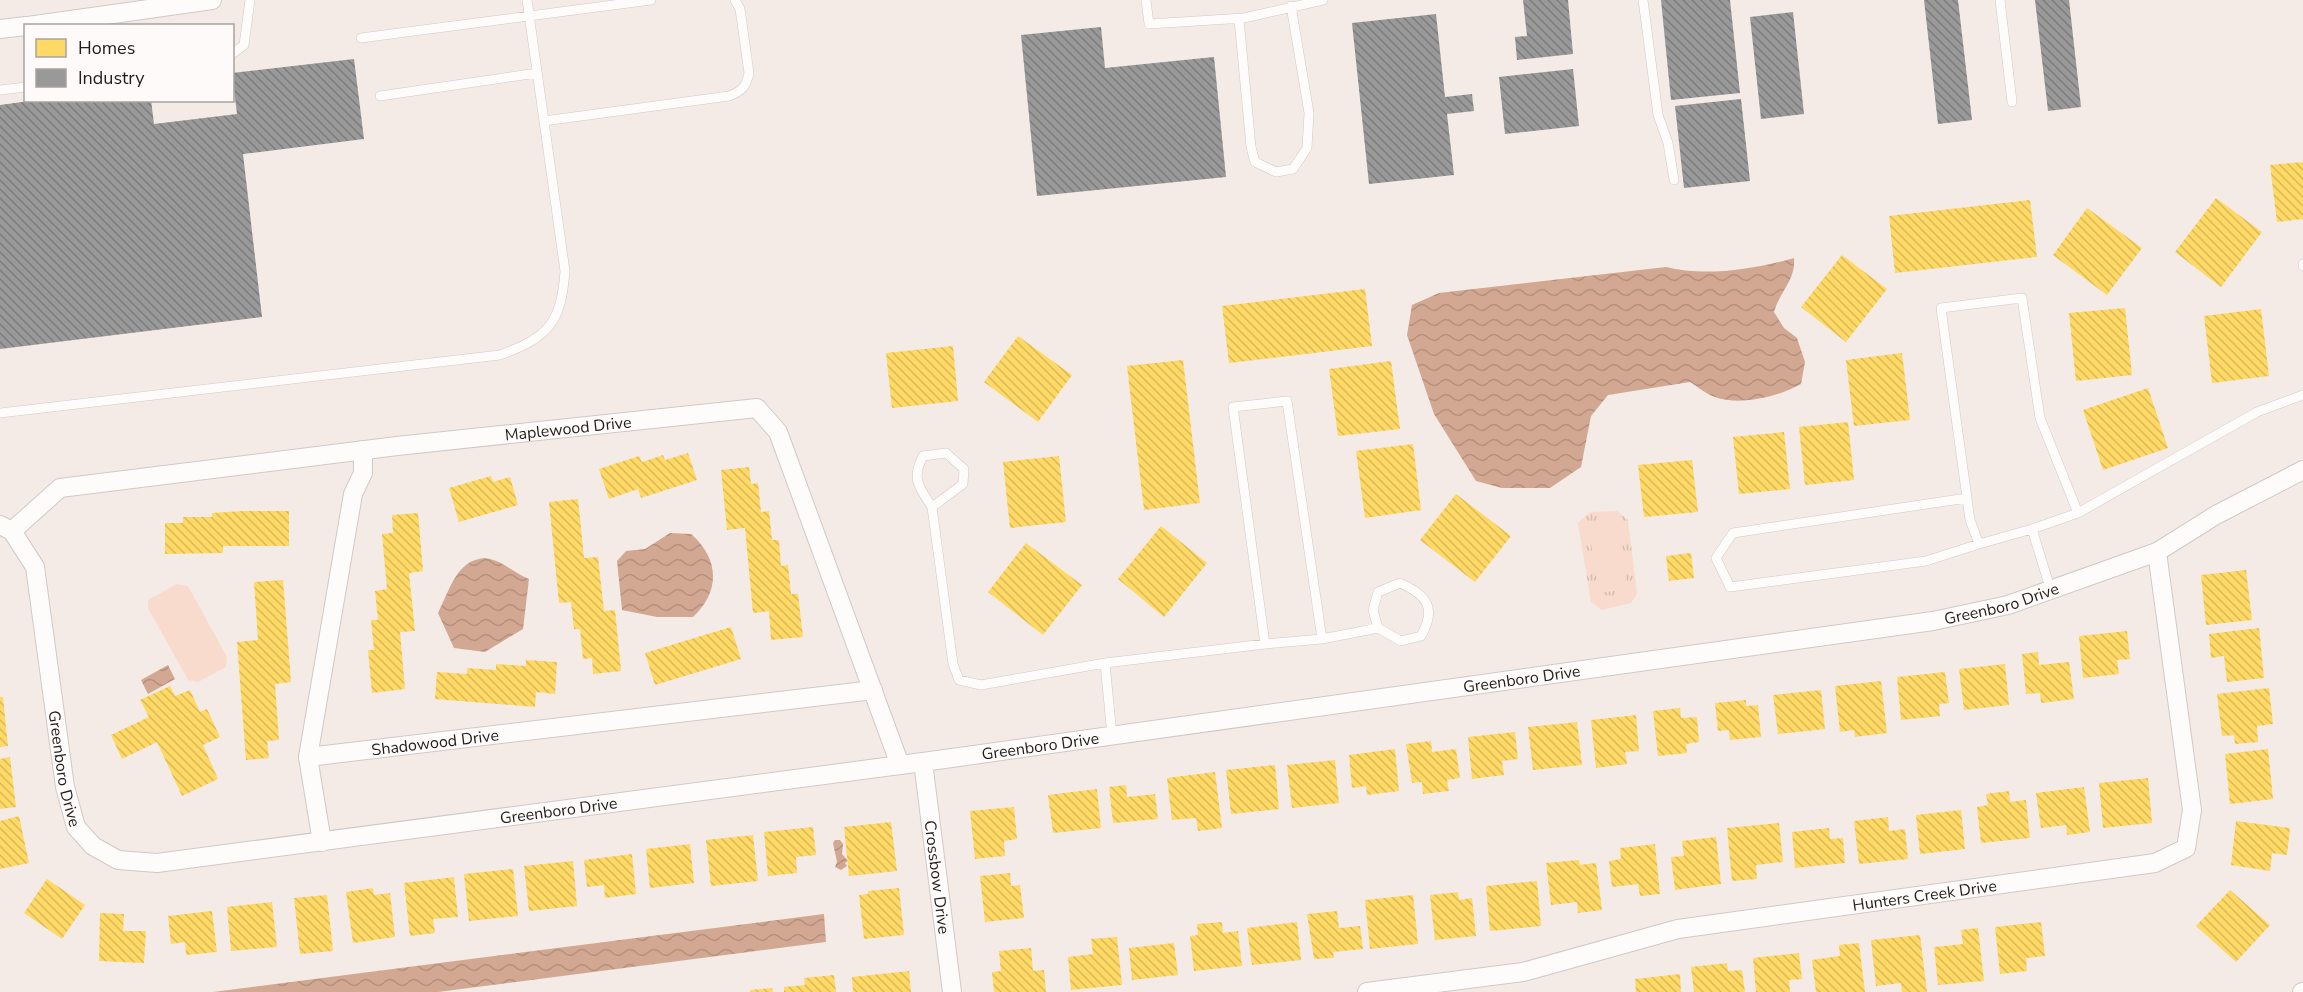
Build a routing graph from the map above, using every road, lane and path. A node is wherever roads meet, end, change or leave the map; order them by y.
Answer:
1 (212, 0) edge
2 (250, 0) edge
3 (527, 0) edge
4 (651, 0) edge
5 (735, 0) edge
6 (1146, 0) edge
7 (1323, 0) edge
8 (1643, 0) edge
9 (2000, 0) edge
10 (1292, 6) junction
11 (529, 15) junction
12 (1239, 19) junction
13 (38, 24) edge
14 (24, 26) edge
15 (0, 29) edge
16 (361, 39) dead end
17 (234, 52) edge
18 (537, 74) junction
19 (24, 87) edge
20 (0, 90) edge
21 (380, 96) dead end
22 (2012, 102) dead end
23 (544, 121) junction
24 (1674, 180) dead end
25 (2303, 395) edge
26 (0, 413) edge
27 (363, 450) junction
28 (2303, 470) edge
29 (1967, 498) junction
30 (932, 507) junction
31 (2078, 513) junction
32 (6, 528) edge
33 (2032, 529) junction
34 (1979, 544) junction
35 (2157, 552) junction
36 (2051, 591) junction
37 (1378, 628) junction
38 (1322, 639) junction
39 (1265, 644) junction
40 (1105, 663) junction
41 (873, 690) junction
42 (1112, 736) junction
43 (308, 758) junction
44 (922, 762) junction
45 (900, 765) junction
46 (322, 842) junction
47 (952, 992) edge
48 (1367, 992) edge

1 - 13 street
2 - 17 lane
3 - 11 lane
4 - 11 lane
5 - 23 lane
6 - 12 lane
7 - 10 lane
8 - 24 lane
9 - 22 lane
10 - 12 lane
10 - 12 lane
11 - 16 lane
11 - 18 lane
14 - 15 street
18 - 21 lane
18 - 23 lane
19 - 20 lane
23 - 26 lane
25 - 31 lane
27 - 32 street, Maplewood Drive
27 - 41 street, Maplewood Drive
27 - 43 street
28 - 35 street, Greenboro Drive
29 - 31 lane
29 - 34 lane
29 - 34 lane
30 - 30 lane
30 - 40 lane
31 - 33 lane
32 - 46 street, Greenboro Drive
33 - 34 lane
33 - 36 lane
35 - 36 street, Greenboro Drive
35 - 48 street, Hunters Creek Drive
36 - 42 street, Greenboro Drive
37 - 37 lane
37 - 38 lane
38 - 39 lane
38 - 39 lane
39 - 40 lane
40 - 42 lane
41 - 43 street, Shadowood Drive
41 - 45 street, Maplewood Drive
42 - 44 street, Greenboro Drive
43 - 46 street
44 - 45 street, Greenboro Drive
44 - 47 street, Crossbow Drive
45 - 46 street, Greenboro Drive

